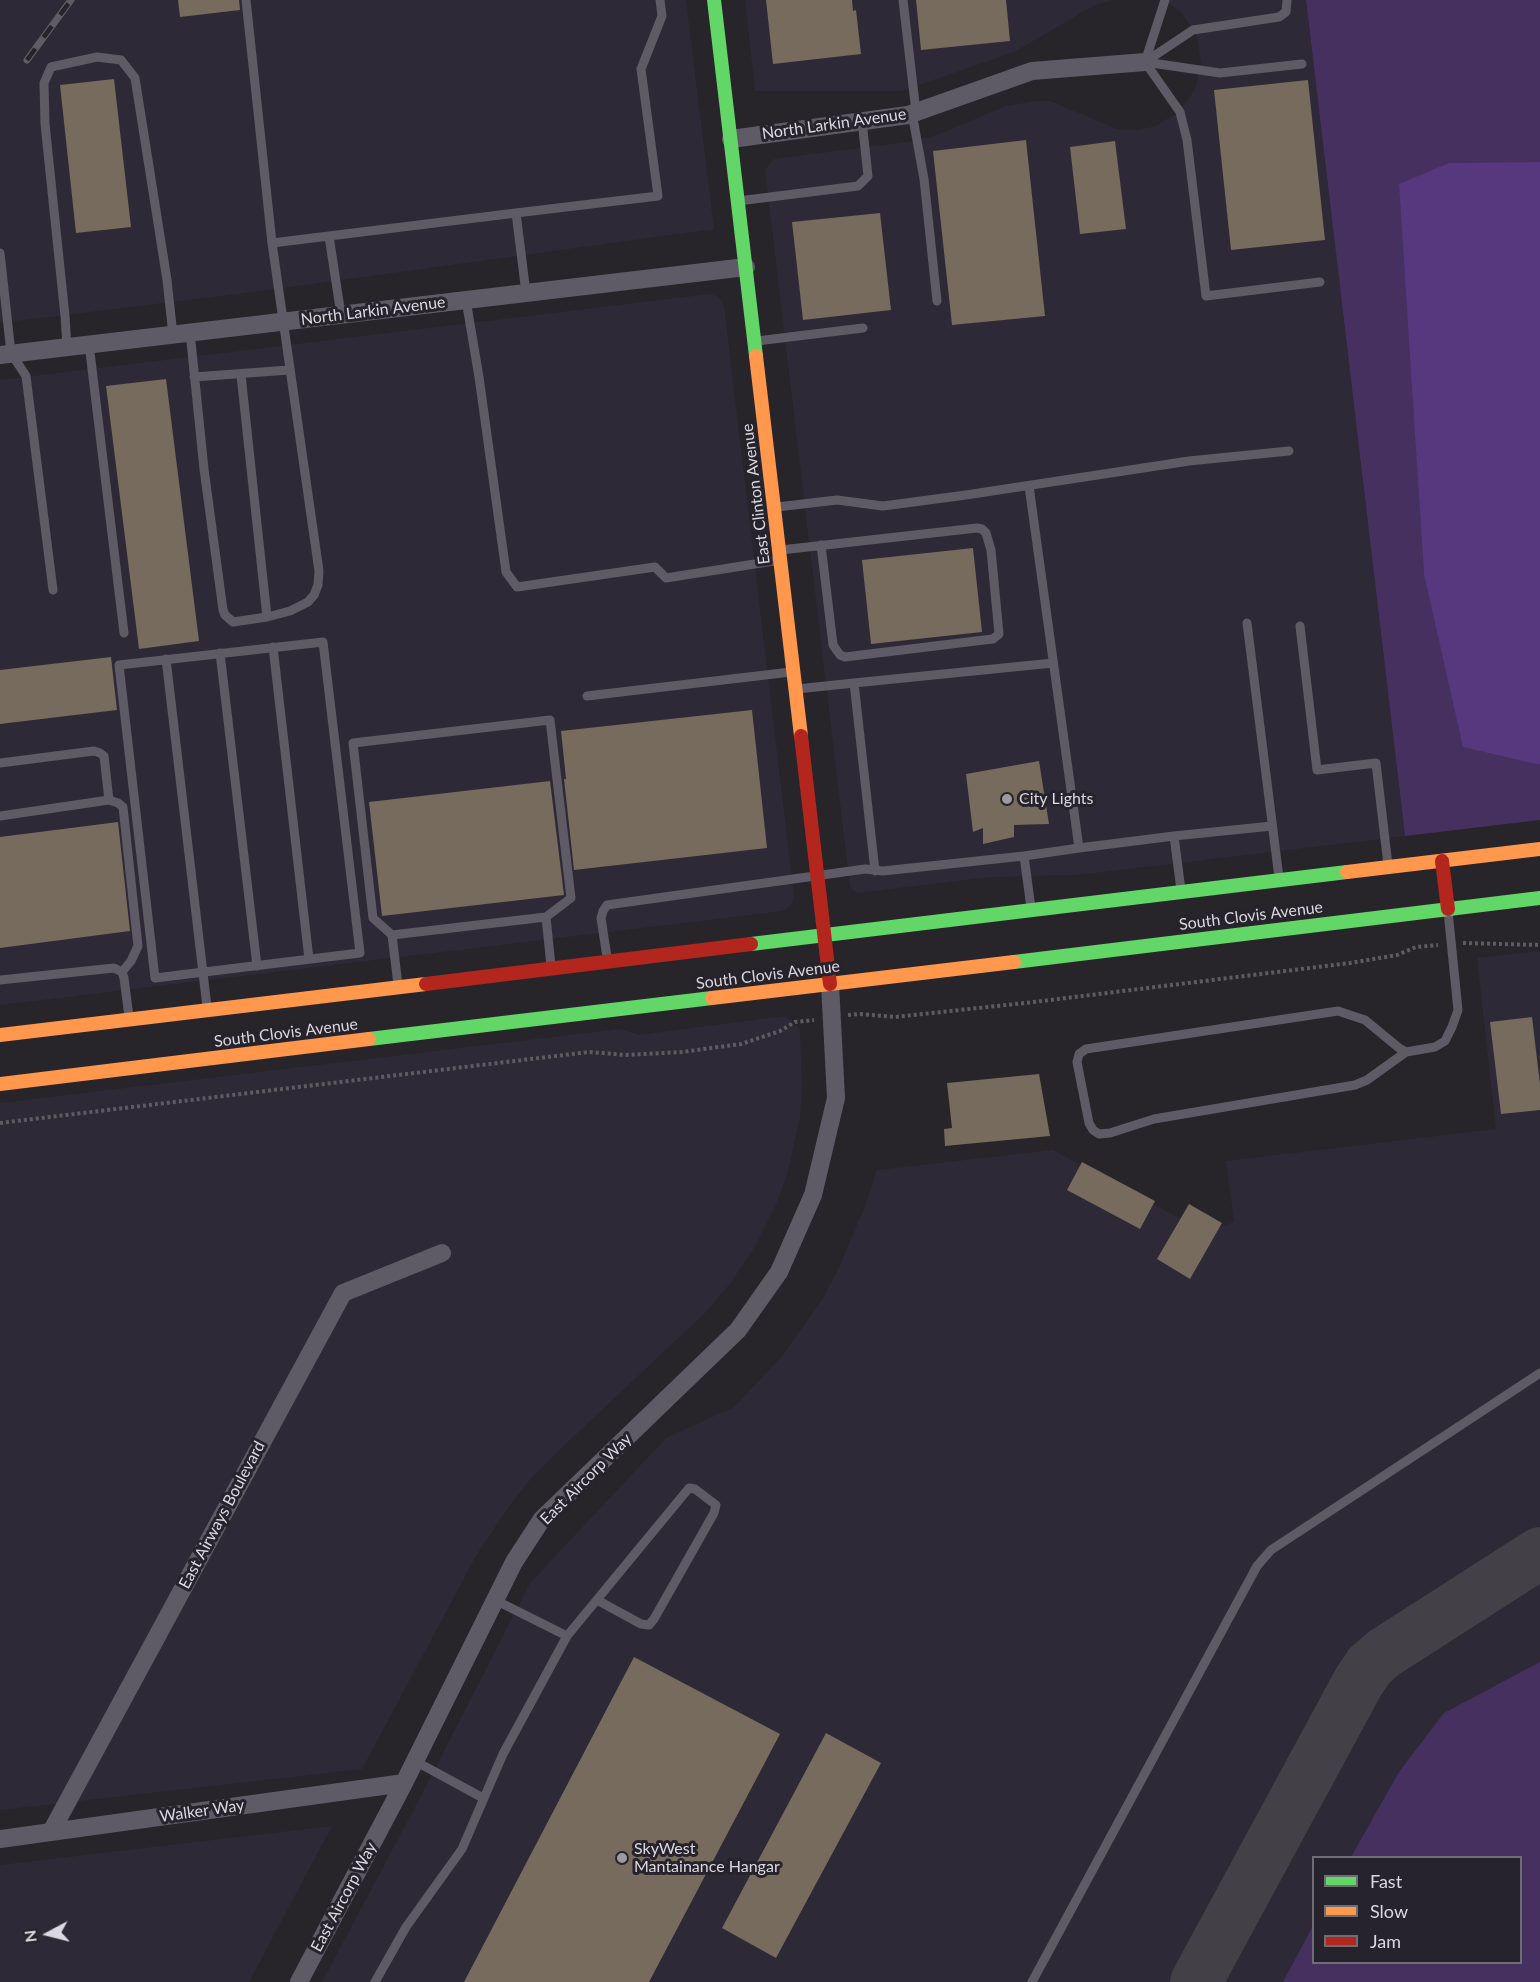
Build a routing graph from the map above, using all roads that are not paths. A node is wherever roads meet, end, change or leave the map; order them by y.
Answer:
1 (246, 0) edge
2 (660, 0) edge
3 (714, 0) edge
4 (903, 0) edge
5 (1165, 0) edge
6 (1287, 0) edge
7 (1145, 62) junction
8 (1302, 64) dead end
9 (914, 112) junction
10 (862, 121) junction
11 (732, 139) junction
12 (738, 201) junction
13 (516, 213) junction
14 (329, 236) junction
15 (272, 243) junction
16 (0, 253) edge
17 (746, 267) junction
18 (1320, 282) dead end
19 (526, 293) junction
20 (466, 300) junction
21 (937, 301) dead end
22 (341, 315) junction
23 (283, 321) junction
24 (863, 328) dead end
25 (181, 334) junction
26 (755, 341) junction
27 (89, 344) junction
28 (67, 347) junction
29 (6, 354) edge
30 (289, 370) junction
31 (241, 375) junction
32 (194, 377) junction
33 (1289, 451) dead end
34 (1029, 486) junction
35 (774, 507) junction
36 (821, 545) junction
37 (780, 555) junction
38 (53, 590) dead end
39 (267, 617) junction
40 (1246, 623) dead end
41 (1300, 626) dead end
42 (124, 633) dead end
43 (273, 647) junction
44 (220, 653) junction
45 (166, 659) junction
46 (1053, 663) junction
47 (793, 671) junction
48 (854, 683) junction
49 (795, 690) junction
50 (587, 696) dead end
51 (0, 763) edge
52 (109, 800) junction
53 (0, 816) edge
54 (1272, 826) junction
55 (1174, 836) junction
56 (1079, 848) junction
57 (1540, 849) edge
58 (1024, 856) junction
59 (1443, 861) junction
60 (1389, 867) junction
61 (875, 871) junction
62 (817, 874) junction
63 (1280, 880) junction
64 (1182, 892) junction
65 (1540, 898) edge
66 (1448, 909) junction
67 (1031, 911) junction
68 (546, 917) junction
69 (392, 935) junction
70 (824, 936) junction
71 (309, 959) junction
72 (607, 962) junction
73 (257, 966) junction
74 (552, 968) junction
75 (122, 972) junction
76 (203, 972) junction
77 (0, 980) edge
78 (830, 984) junction
79 (398, 987) junction
80 (207, 1010) junction
81 (130, 1019) junction
82 (0, 1035) edge
83 (1406, 1052) junction
84 (0, 1084) edge
85 (442, 1253) dead end
86 (1540, 1373) edge
87 (495, 1600) junction
88 (597, 1600) junction
89 (567, 1636) junction
90 (414, 1761) junction
91 (404, 1783) junction
92 (483, 1798) junction
93 (51, 1832) junction
94 (0, 1839) edge
95 (299, 1982) edge
96 (375, 1982) edge
97 (1032, 1982) edge

1 - 15 lane
2 - 13 lane
3 - 11 main road, East Clinton Avenue
4 - 9 lane
5 - 7 lane
6 - 7 lane
7 - 8 lane
7 - 9 street, North Larkin Avenue
7 - 18 lane
9 - 10 street, North Larkin Avenue
9 - 21 lane
10 - 11 street, North Larkin Avenue
10 - 12 lane
11 - 12 main road, East Clinton Avenue
12 - 17 main road, East Clinton Avenue
13 - 14 lane
13 - 19 lane
14 - 15 lane
14 - 22 lane
15 - 23 lane
16 - 29 lane
17 - 19 street, North Larkin Avenue
17 - 26 main road, East Clinton Avenue
19 - 20 street, North Larkin Avenue
20 - 22 street, North Larkin Avenue
20 - 37 lane
22 - 23 street, North Larkin Avenue
23 - 25 street, North Larkin Avenue
23 - 30 lane
24 - 26 lane
25 - 27 street, North Larkin Avenue
25 - 28 lane
25 - 32 lane
26 - 35 main road, East Clinton Avenue
27 - 28 street, North Larkin Avenue
27 - 42 lane
28 - 29 street, North Larkin Avenue
29 - 38 lane
30 - 31 lane
30 - 39 lane
31 - 32 lane
31 - 39 lane
32 - 39 lane
33 - 34 lane
34 - 35 lane
34 - 46 lane
35 - 37 main road, East Clinton Avenue
36 - 36 lane
36 - 37 lane
37 - 47 main road, East Clinton Avenue
40 - 54 lane
41 - 60 lane
43 - 44 lane
43 - 71 lane
43 - 71 lane
44 - 45 lane
44 - 73 lane
45 - 76 lane
45 - 76 lane
46 - 48 lane
46 - 56 lane
47 - 49 main road, East Clinton Avenue
47 - 50 lane
48 - 49 lane
48 - 61 lane
49 - 62 main road, East Clinton Avenue
51 - 52 lane
52 - 53 lane
52 - 75 lane
54 - 55 lane
54 - 63 lane
55 - 56 lane
55 - 64 lane
56 - 58 lane
57 - 59 main road, South Clovis Avenue
58 - 61 lane
58 - 67 lane
59 - 60 main road, South Clovis Avenue
59 - 66 main road
60 - 63 main road, South Clovis Avenue
61 - 62 lane
62 - 70 main road, East Clinton Avenue
62 - 72 lane
63 - 64 main road, South Clovis Avenue
64 - 67 main road, South Clovis Avenue
65 - 66 main road, South Clovis Avenue
66 - 78 main road, South Clovis Avenue
66 - 83 lane
67 - 70 main road, South Clovis Avenue
68 - 69 lane
68 - 69 lane
68 - 74 lane
69 - 79 lane
70 - 72 main road, South Clovis Avenue
70 - 78 main road, East Clinton Avenue
71 - 73 lane
72 - 74 main road, South Clovis Avenue
73 - 76 lane
74 - 79 main road, South Clovis Avenue
75 - 77 lane
75 - 81 lane
76 - 80 lane
78 - 84 main road, South Clovis Avenue
78 - 87 street, East Aircorp Way
79 - 80 main road, South Clovis Avenue
80 - 81 main road, South Clovis Avenue
81 - 82 main road, South Clovis Avenue
83 - 83 lane
85 - 93 street, East Airways Boulevard
86 - 97 lane
87 - 89 lane
87 - 90 street, East Aircorp Way
88 - 88 lane
88 - 89 lane
89 - 92 lane
90 - 91 street, East Aircorp Way
90 - 92 lane
91 - 93 street, Walker Way
91 - 95 street, East Aircorp Way
92 - 96 lane
93 - 94 street, Walker Way

